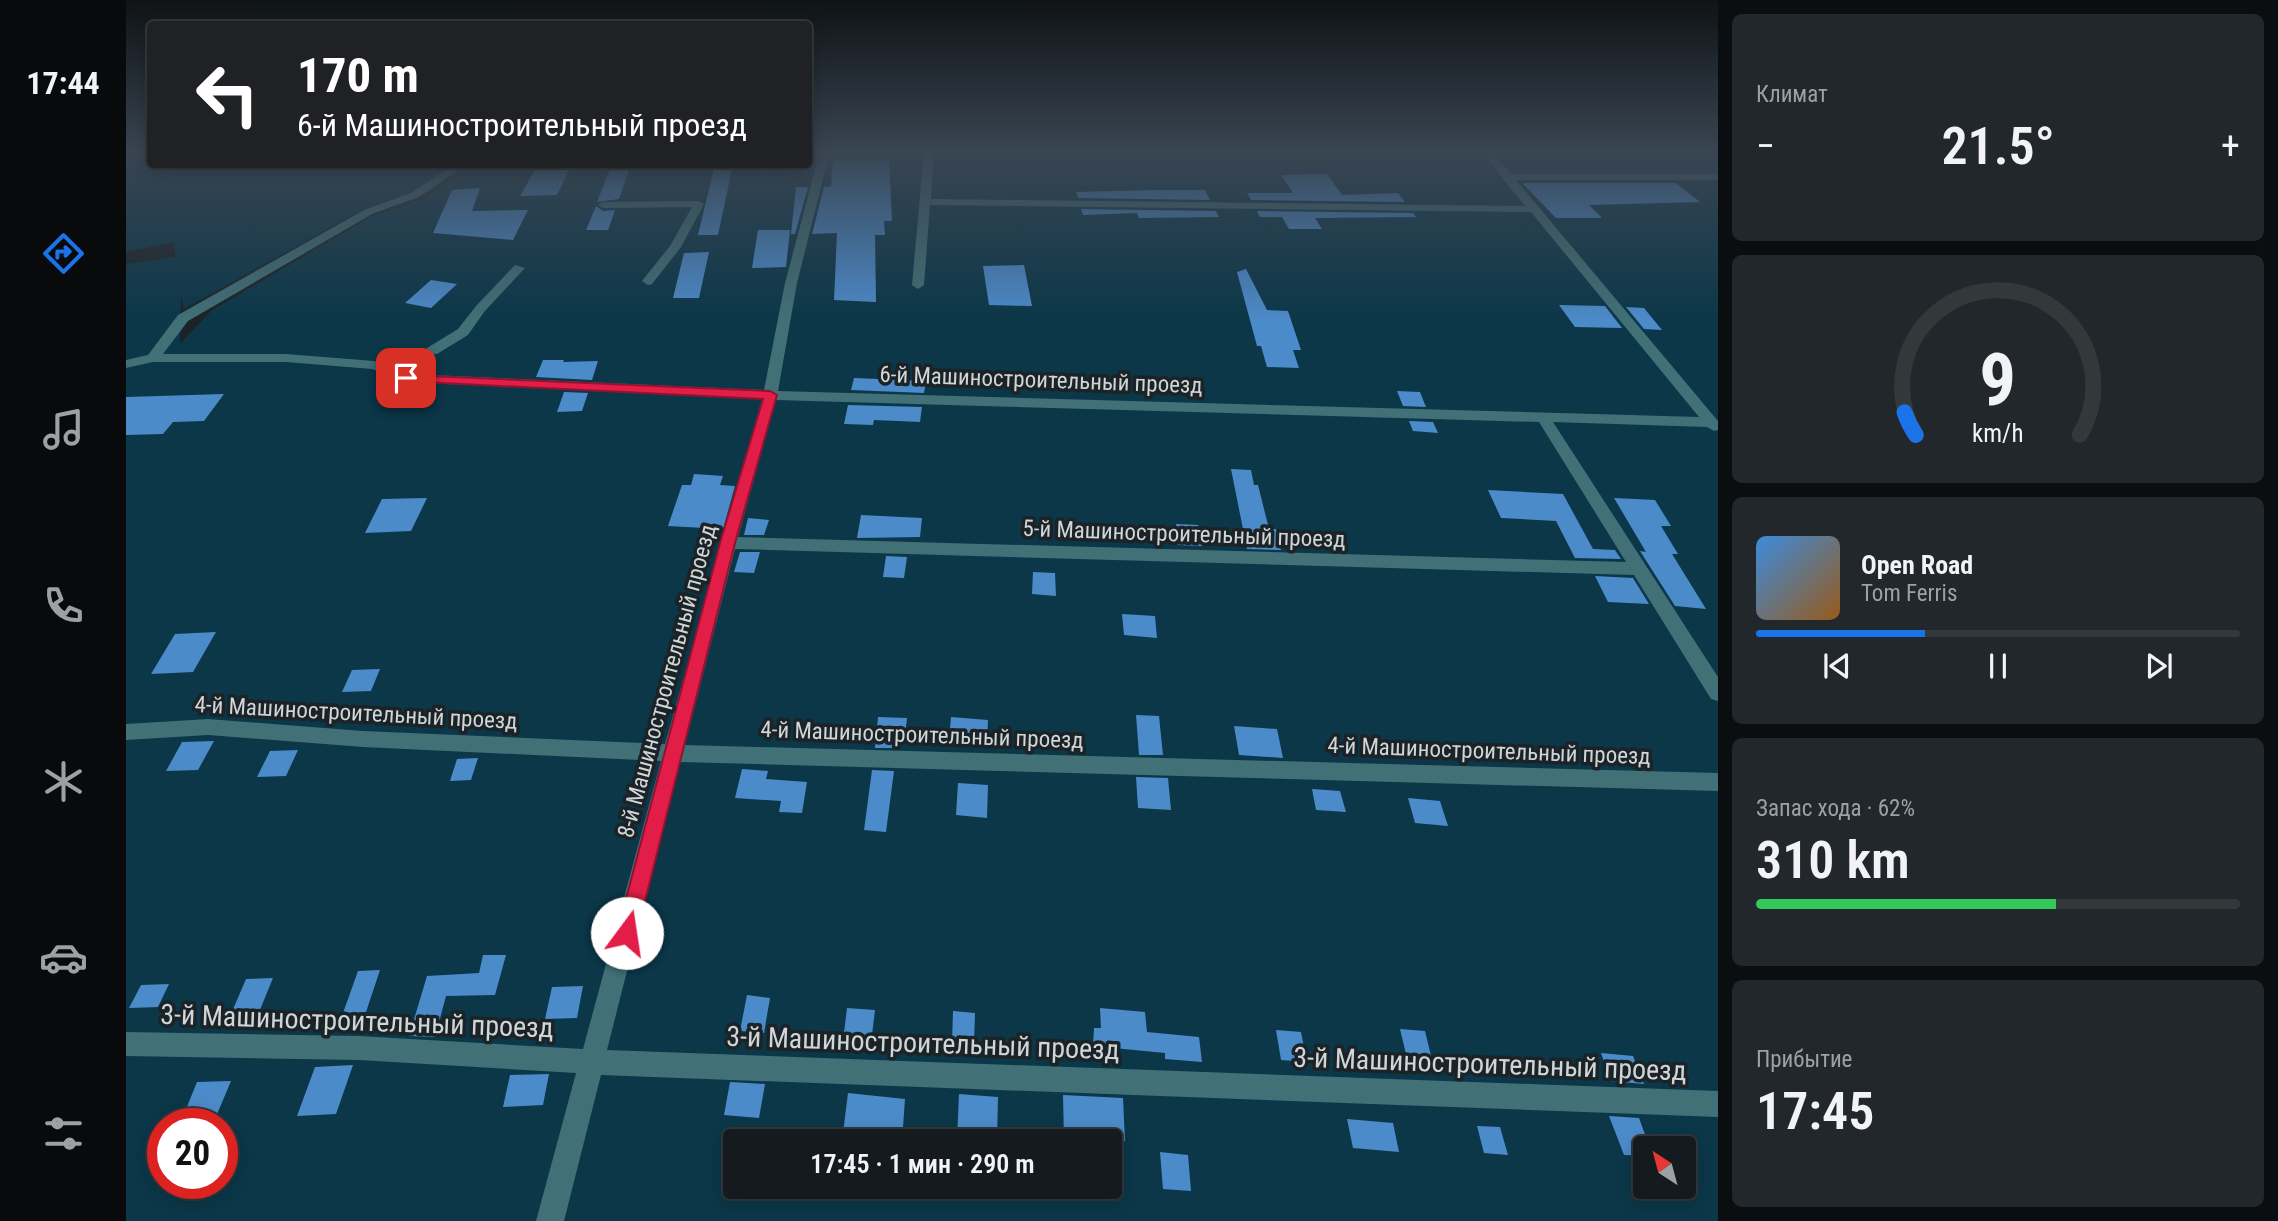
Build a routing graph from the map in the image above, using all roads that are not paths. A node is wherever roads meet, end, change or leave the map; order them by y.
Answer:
1 (379, 208) edge
2 (697, 208) edge
3 (810, 208) edge
4 (925, 208) edge
5 (1445, 208) edge
6 (1534, 209) joint
7 (519, 268) dead end
8 (648, 281) dead end
9 (918, 285) dead end
10 (432, 351) dead end
11 (153, 358) junction
12 (126, 364) edge
13 (770, 395) junction
14 (1543, 417) junction
15 (1714, 426) edge
16 (728, 543) junction
17 (1639, 569) junction
18 (1718, 693) edge
19 (126, 732) edge
20 (673, 753) junction
21 (1718, 782) edge
22 (126, 1044) edge
23 (594, 1062) junction
24 (1718, 1104) edge
25 (550, 1221) edge

1 - 11 street
2 - 8 street
3 - 13 street, 8-й Машиностроительный проезд
4 - 9 street
5 - 6 street
6 - 15 street
7 - 10 street
11 - 12 street, 6-й Машиностроительный проезд
11 - 13 street, 6-й Машиностроительный проезд
13 - 14 street, 6-й Машиностроительный проезд
13 - 16 street, 8-й Машиностроительный проезд
14 - 15 street, 6-й Машиностроительный проезд
14 - 17 street
16 - 17 street, 5-й Машиностроительный проезд
16 - 20 street, 8-й Машиностроительный проезд
17 - 18 street
19 - 20 street, 4-й Машиностроительный проезд
20 - 21 street, 4-й Машиностроительный проезд
20 - 23 street, 8-й Машиностроительный проезд
22 - 23 street, 3-й Машиностроительный проезд
23 - 24 street, 3-й Машиностроительный проезд
23 - 25 street, 8-й Машиностроительный проезд

